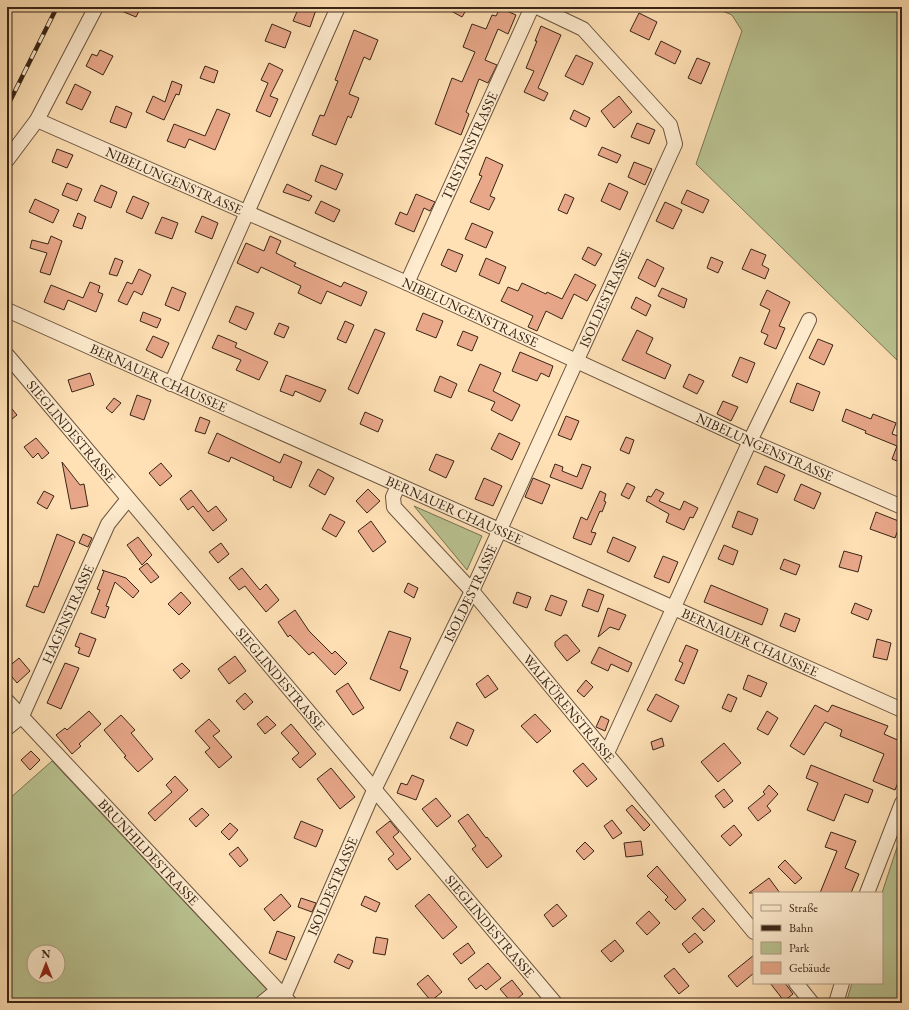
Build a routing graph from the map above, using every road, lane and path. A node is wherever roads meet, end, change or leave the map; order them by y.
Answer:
1 (96, 7) edge
2 (338, 7) edge
3 (532, 7) edge
4 (537, 7) edge
5 (37, 120) junction
6 (7, 160) edge
7 (248, 212) junction
8 (407, 283) junction
9 (7, 310) edge
10 (809, 320) dead end
11 (7, 355) edge
12 (575, 362) junction
13 (171, 384) junction
14 (750, 441) junction
15 (398, 486) junction
16 (128, 499) junction
17 (902, 507) edge
18 (500, 530) junction
19 (472, 592) junction
20 (674, 609) junction
21 (7, 701) edge
22 (902, 710) edge
23 (22, 716) junction
24 (7, 728) edge
25 (606, 753) junction
26 (375, 788) junction
27 (902, 803) edge
28 (867, 892) edge
29 (753, 931) edge
30 (797, 984) edge
31 (842, 984) edge
32 (284, 997) edge
33 (262, 1003) edge
34 (555, 1003) edge
35 (812, 1003) edge
36 (836, 1003) edge

1 - 5 street
2 - 7 street
3 - 8 street, TRISTANSTRASSE
4 - 12 street, ISOLDESTRASSE
5 - 6 street
5 - 7 street, NIBELUNGENSTRASSE
7 - 8 street, NIBELUNGENSTRASSE
7 - 13 street
8 - 12 street, NIBELUNGENSTRASSE
9 - 13 street, BERNAUER CHAUSSEE
10 - 14 street
11 - 16 street, SIEGLINDESTRASSE
12 - 14 street, NIBELUNGENSTRASSE
12 - 18 street, ISOLDESTRASSE
13 - 15 street, BERNAUER CHAUSSEE
14 - 17 street, NIBELUNGENSTRASSE
14 - 20 street
15 - 18 street, BERNAUER CHAUSSEE
15 - 19 street, WALKÜRENSTRASSE
16 - 23 street, HAGENSTRASSE
16 - 26 street, SIEGLINDESTRASSE
18 - 19 street, ISOLDESTRASSE
18 - 20 street, BERNAUER CHAUSSEE
19 - 25 street, WALKÜRENSTRASSE
19 - 26 street, ISOLDESTRASSE
20 - 22 street, BERNAUER CHAUSSEE
20 - 25 street
21 - 23 street, BRUNHILDESTRASSE
23 - 24 street, HAGENSTRASSE
23 - 32 street, BRUNHILDESTRASSE
25 - 29 street, WALKÜRENSTRASSE
26 - 32 street, ISOLDESTRASSE
26 - 34 street, SIEGLINDESTRASSE
27 - 28 street
30 - 35 street
31 - 36 street
32 - 33 street, ISOLDESTRASSE

